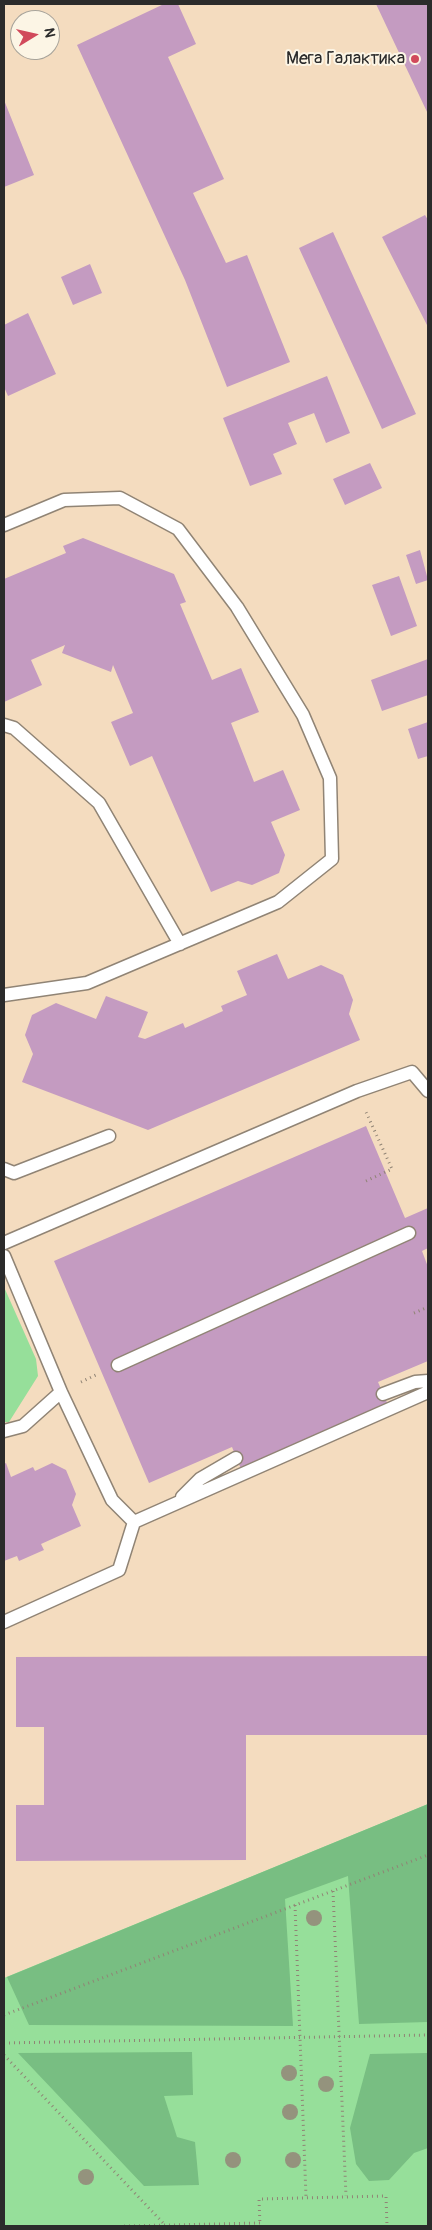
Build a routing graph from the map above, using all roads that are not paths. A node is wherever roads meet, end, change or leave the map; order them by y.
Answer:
1 (4, 525) edge
2 (4, 725) edge
3 (180, 944) junction
4 (4, 995) edge
5 (428, 1091) edge
6 (109, 1136) dead end
7 (4, 1168) edge
8 (409, 1233) dead end
9 (4, 1243) edge
10 (4, 1256) edge
11 (118, 1365) road end
12 (428, 1381) edge
13 (60, 1392) junction
14 (428, 1392) edge
15 (383, 1394) dead end
16 (4, 1431) edge
17 (236, 1458) dead end
18 (177, 1503) junction
19 (134, 1522) junction
20 (4, 1622) edge

1 - 3 lane
2 - 3 lane
3 - 4 lane
5 - 9 lane
6 - 7 lane
8 - 11 lane
10 - 13 lane
12 - 15 lane
13 - 16 lane
13 - 19 lane
14 - 18 lane
17 - 18 lane
18 - 19 lane
19 - 20 lane

